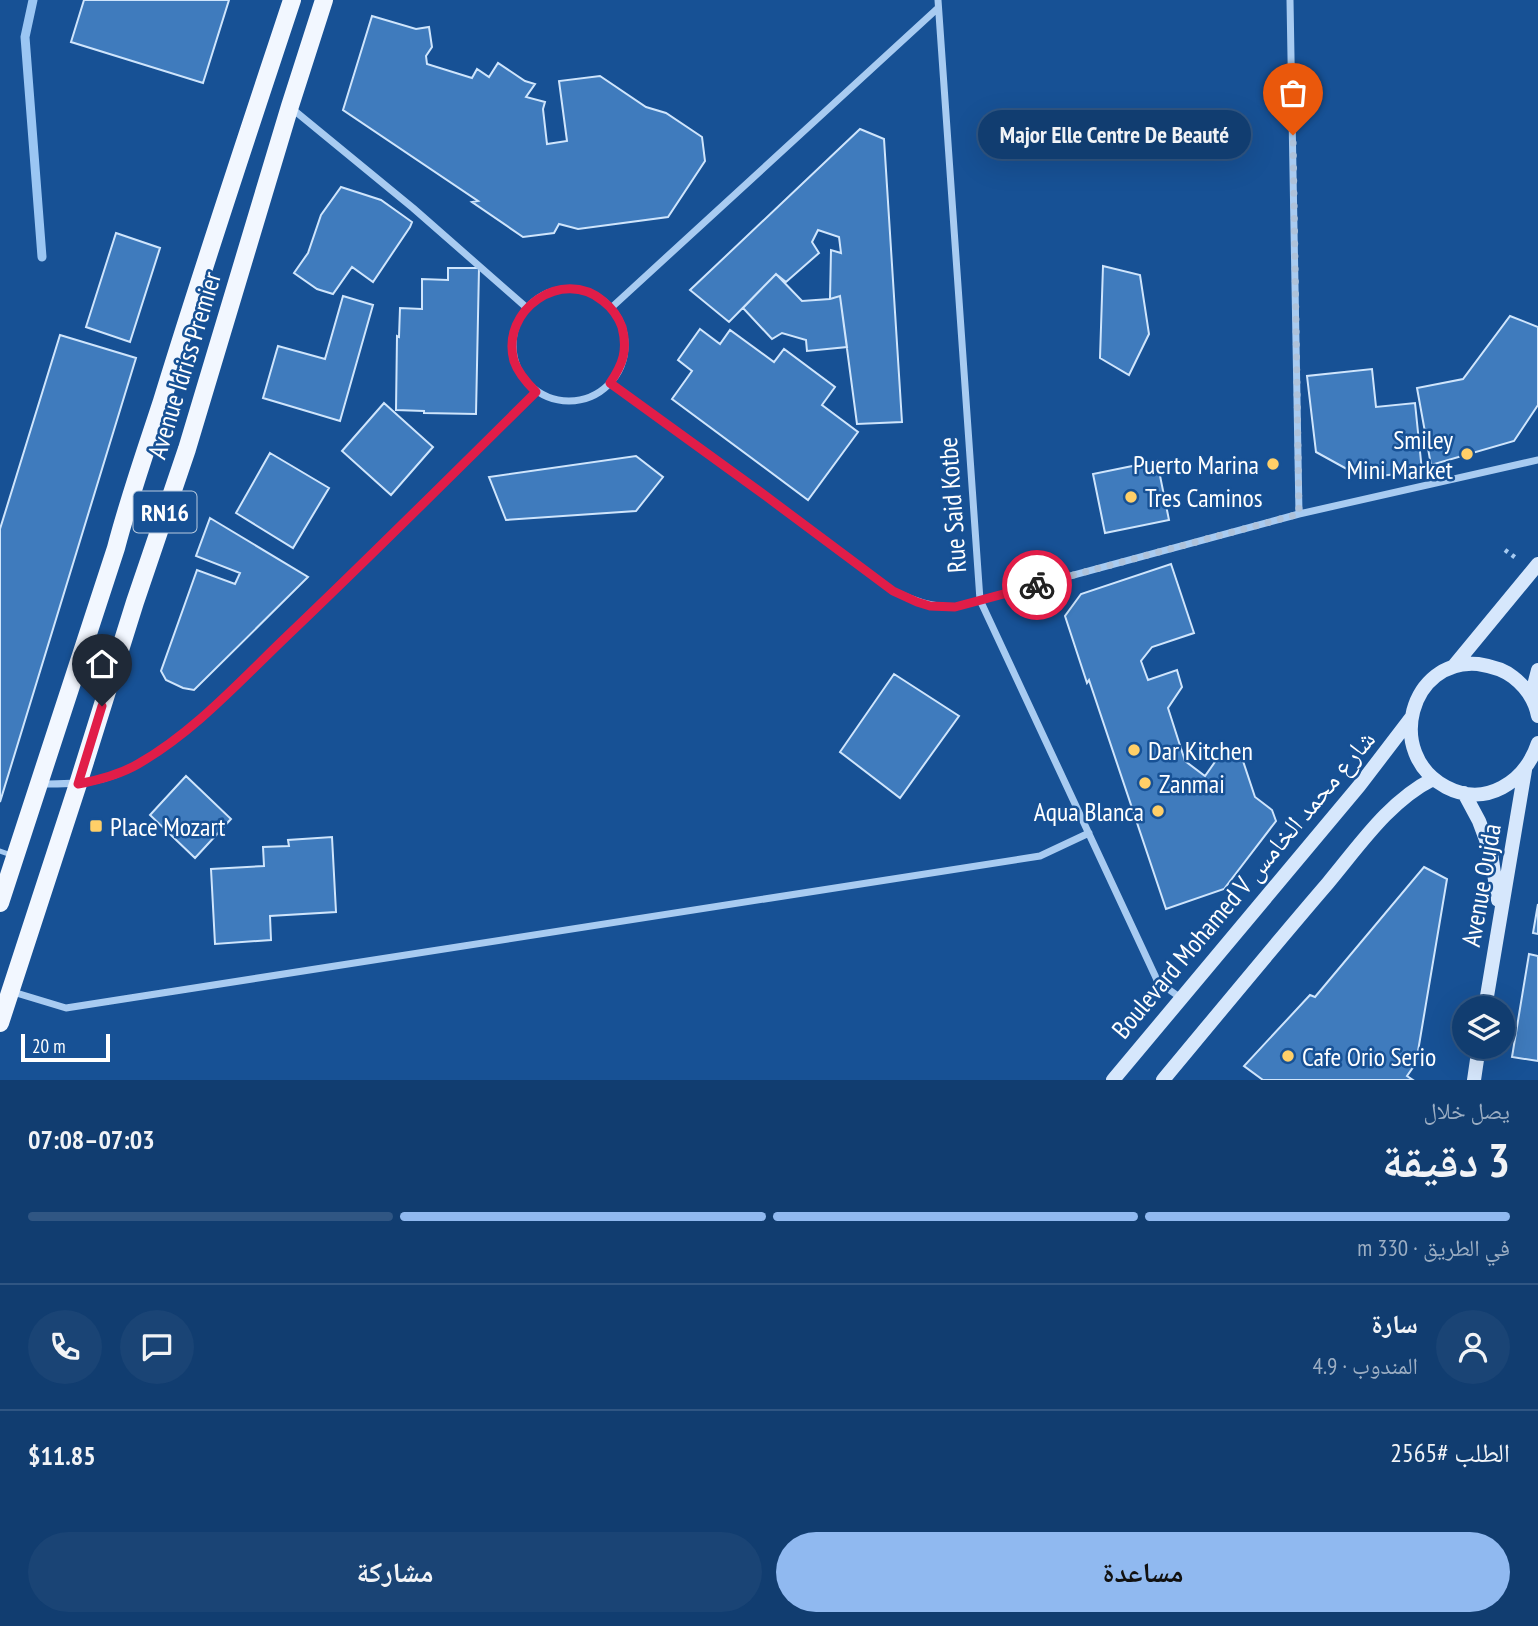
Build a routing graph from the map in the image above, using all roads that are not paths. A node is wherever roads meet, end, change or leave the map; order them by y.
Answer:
1 (292, 0) edge
2 (324, 0) edge
3 (1290, 0) edge
4 (938, 4) edge
5 (290, 106) junction
6 (527, 308) junction
7 (611, 308) junction
8 (610, 383) junction
9 (536, 392) junction
10 (1538, 460) edge
11 (1299, 514) junction
12 (1538, 564) edge
13 (980, 600) junction
14 (1453, 667) junction
15 (1538, 670) edge
16 (1531, 697) junction
17 (1538, 716) edge
18 (1411, 718) junction
19 (1538, 743) edge
20 (1525, 770) junction
21 (1433, 779) junction
22 (39, 784) junction
23 (78, 784) junction
24 (1464, 793) junction
25 (1088, 833) junction
26 (8, 854) edge
27 (0, 903) edge
28 (1500, 915) junction
29 (10, 991) junction
30 (1487, 996) edge
31 (1181, 998) junction
32 (0, 1023) edge
33 (1477, 1059) edge
34 (1113, 1080) edge
35 (1163, 1080) edge
36 (1474, 1080) edge

1 - 22 main road, Avenue Idriss Premier / RN16
2 - 5 main road, Avenue Idriss Premier / RN16
3 - 11 street
4 - 7 street
4 - 13 street, Rue Said Kotbe
5 - 6 street
5 - 23 main road, Avenue Idriss Premier / RN16
6 - 7 street
6 - 9 street
7 - 8 street
8 - 9 street
8 - 13 street
9 - 23 street
10 - 11 street
11 - 13 street
12 - 14 main road
13 - 25 street, Rue Said Kotbe
14 - 16 main road
14 - 18 main road, Boulevard Mohamed V شارع محمد الخامس
15 - 16 main road
16 - 17 main road
18 - 21 main road
18 - 31 main road, Boulevard Mohamed V شارع محمد الخامس
19 - 20 main road
20 - 24 main road
20 - 28 main road, Avenue Oujda
21 - 24 main road
21 - 35 main road
22 - 23 street
22 - 26 main road, Avenue Idriss Premier / RN16
23 - 29 main road, Avenue Idriss Premier / RN16
24 - 28 main road
25 - 29 street
25 - 31 street, Rue Said Kotbe
26 - 27 main road, Avenue Idriss Premier / RN16
28 - 30 main road, Avenue Oujda
29 - 32 main road, Avenue Idriss Premier / RN16
31 - 34 main road, Boulevard Mohamed V شارع محمد الخامس
33 - 36 main road

